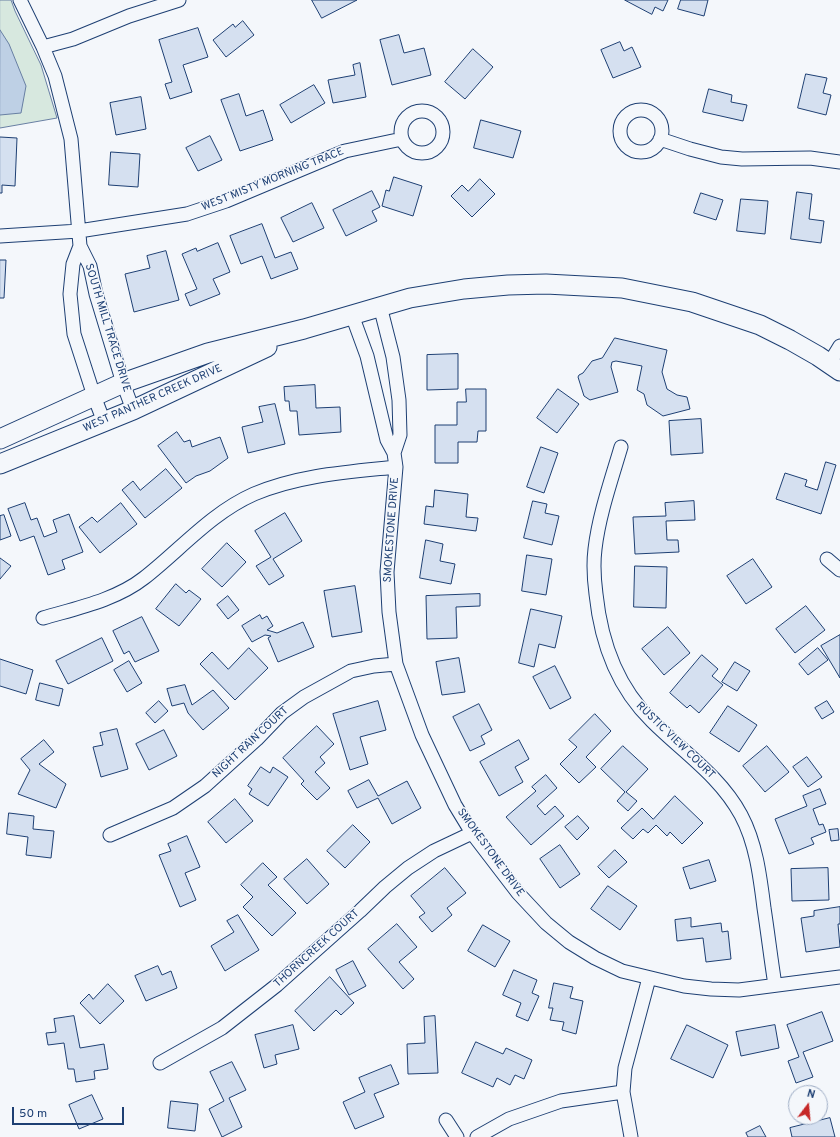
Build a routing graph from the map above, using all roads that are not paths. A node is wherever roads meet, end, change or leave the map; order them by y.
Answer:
1 (20, 0) edge
2 (179, 0) edge
3 (43, 47) junction
4 (402, 139) dead end
5 (660, 139) dead end
6 (840, 162) edge
7 (79, 231) junction
8 (0, 236) edge
9 (80, 246) junction
10 (380, 306) junction
11 (352, 314) junction
12 (304, 329) junction
13 (840, 346) edge
14 (834, 367) edge
15 (123, 383) junction
16 (94, 396) junction
17 (133, 410) junction
18 (104, 422) junction
19 (0, 438) edge
20 (620, 447) dead end
21 (394, 453) junction
22 (0, 464) edge
23 (396, 467) junction
24 (827, 559) dead end
25 (840, 570) edge
26 (43, 618) dead end
27 (396, 664) junction
28 (472, 833) junction
29 (110, 835) dead end
30 (840, 977) edge
31 (650, 978) junction
32 (775, 986) junction
33 (160, 1063) dead end
34 (623, 1092) junction
35 (446, 1120) dead end
36 (457, 1137) edge
37 (477, 1137) edge
38 (631, 1137) edge

1 - 3 street, SOUTH MILL TRACE DRIVE
2 - 3 street
3 - 7 street, SOUTH MILL TRACE DRIVE
4 - 7 street, WEST MISTY MORNING TRACE
5 - 6 street
7 - 8 street, WEST MISTY MORNING TRACE
7 - 9 street, SOUTH MILL TRACE DRIVE
9 - 15 street, SOUTH MILL TRACE DRIVE
9 - 16 street, SOUTH MILL TRACE DRIVE
10 - 11 street, WEST PANTHER CREEK DRIVE
10 - 14 street, WEST PANTHER CREEK DRIVE
10 - 21 street, SMOKESTONE DRIVE
11 - 12 street, WEST PANTHER CREEK DRIVE
11 - 21 street, SMOKESTONE DRIVE
12 - 15 street, WEST PANTHER CREEK DRIVE
12 - 17 street, WEST PANTHER CREEK DRIVE
13 - 14 street
15 - 16 street, WEST PANTHER CREEK DRIVE
15 - 17 street, SOUTH MILL TRACE DRIVE
16 - 18 street, SOUTH MILL TRACE DRIVE
16 - 19 street, WEST PANTHER CREEK DRIVE
17 - 18 street, WEST PANTHER CREEK DRIVE
18 - 22 street, WEST PANTHER CREEK DRIVE
20 - 32 street, RUSTIC VIEW COURT
21 - 23 street, SMOKESTONE DRIVE
23 - 26 street
23 - 27 street, SMOKESTONE DRIVE
24 - 25 street
27 - 28 street, SMOKESTONE DRIVE
27 - 29 street, NIGHT RAIN COURT
28 - 31 street, SMOKESTONE DRIVE
28 - 33 street, THORNCREEK COURT
30 - 32 street, SMOKESTONE DRIVE
31 - 32 street, SMOKESTONE DRIVE
31 - 34 street
34 - 37 street
34 - 38 street
35 - 36 street

